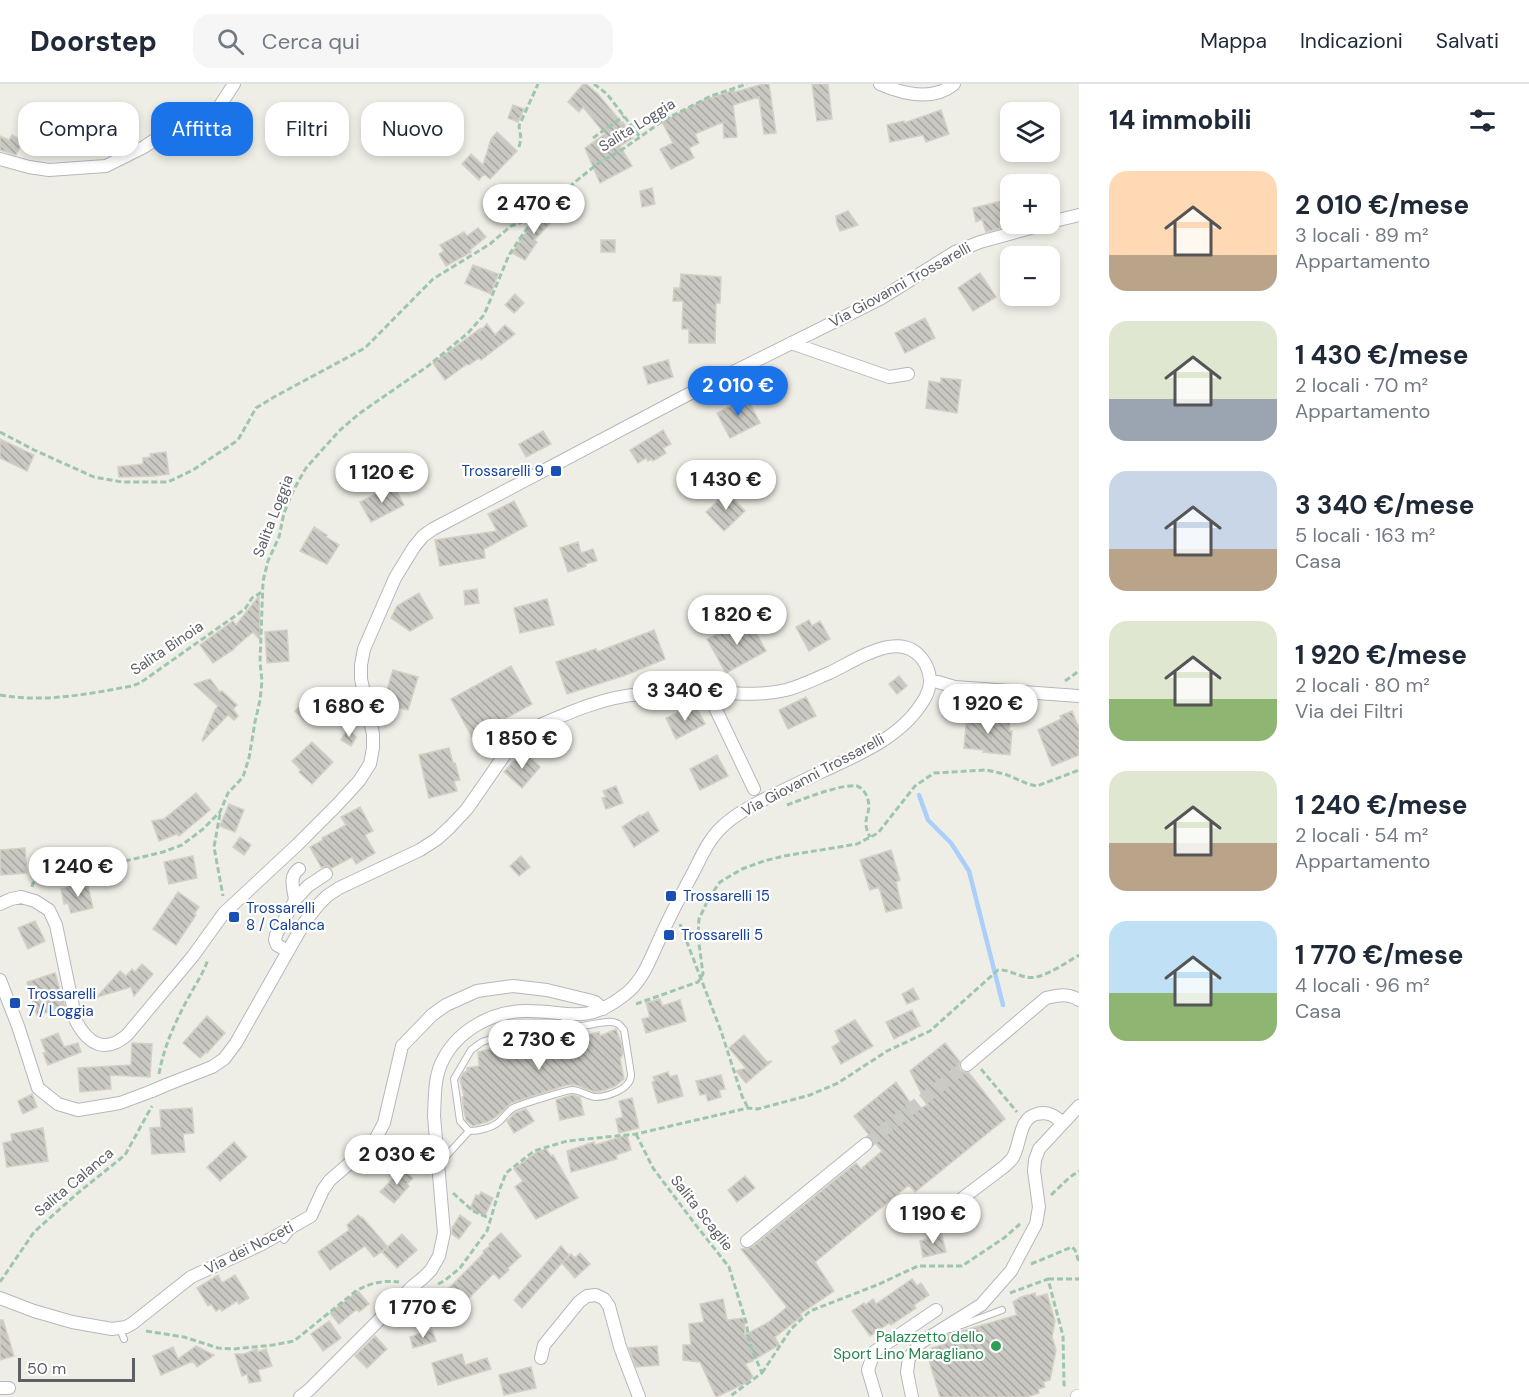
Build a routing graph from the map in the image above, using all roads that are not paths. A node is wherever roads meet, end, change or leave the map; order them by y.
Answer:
1 (234, 84) edge
2 (880, 84) edge
3 (954, 84) edge
4 (0, 159) edge
5 (1079, 215) edge
6 (1060, 220) edge
7 (1009, 234) edge
8 (791, 343) junction
9 (908, 374) dead end
10 (931, 680) junction
11 (708, 693) junction
12 (1079, 696) edge
13 (754, 789) dead end
14 (299, 869) dead end
15 (326, 874) dead end
16 (295, 900) junction
17 (0, 904) edge
18 (288, 951) junction
19 (0, 980) edge
20 (1079, 1000) edge
21 (603, 1009) junction
22 (564, 1014) junction
23 (539, 1027) dead end
24 (970, 1062) tunnel mouth
25 (1079, 1106) edge
26 (1063, 1123) junction
27 (469, 1131) junction
28 (866, 1144) tunnel mouth
29 (439, 1164) junction
30 (905, 1208) dead end
31 (293, 1226) junction
32 (284, 1240) dead end
33 (747, 1241) dead end
34 (0, 1298) edge
35 (936, 1310) dead end
36 (1002, 1310) road end
37 (942, 1329) junction
38 (541, 1358) dead end
39 (300, 1397) edge
40 (639, 1397) edge
41 (876, 1397) edge
42 (912, 1397) edge

1 - 4 street
2 - 3 street
5 - 6 street
7 - 8 street, Via Giovanni Trossarelli
8 - 9 street
8 - 17 street, Via Giovanni Trossarelli
10 - 11 street
10 - 12 street
10 - 21 street, Via Giovanni Trossarelli
11 - 13 street
11 - 18 street
14 - 16 street
15 - 16 street
16 - 18 street
18 - 19 street, bridge
20 - 24 street
21 - 22 street, Via Giovanni Trossarelli
21 - 31 street, Via dei Noceti
22 - 27 lane
22 - 29 street, Via Giovanni Trossarelli
23 - 27 lane
25 - 26 street
26 - 30 street
26 - 37 street
27 - 29 lane
28 - 33 street
29 - 39 street, Via Giovanni Trossarelli, bridge
31 - 32 lane
31 - 34 street, Via dei Noceti
35 - 41 street
36 - 37 lane
37 - 42 street
38 - 40 street

